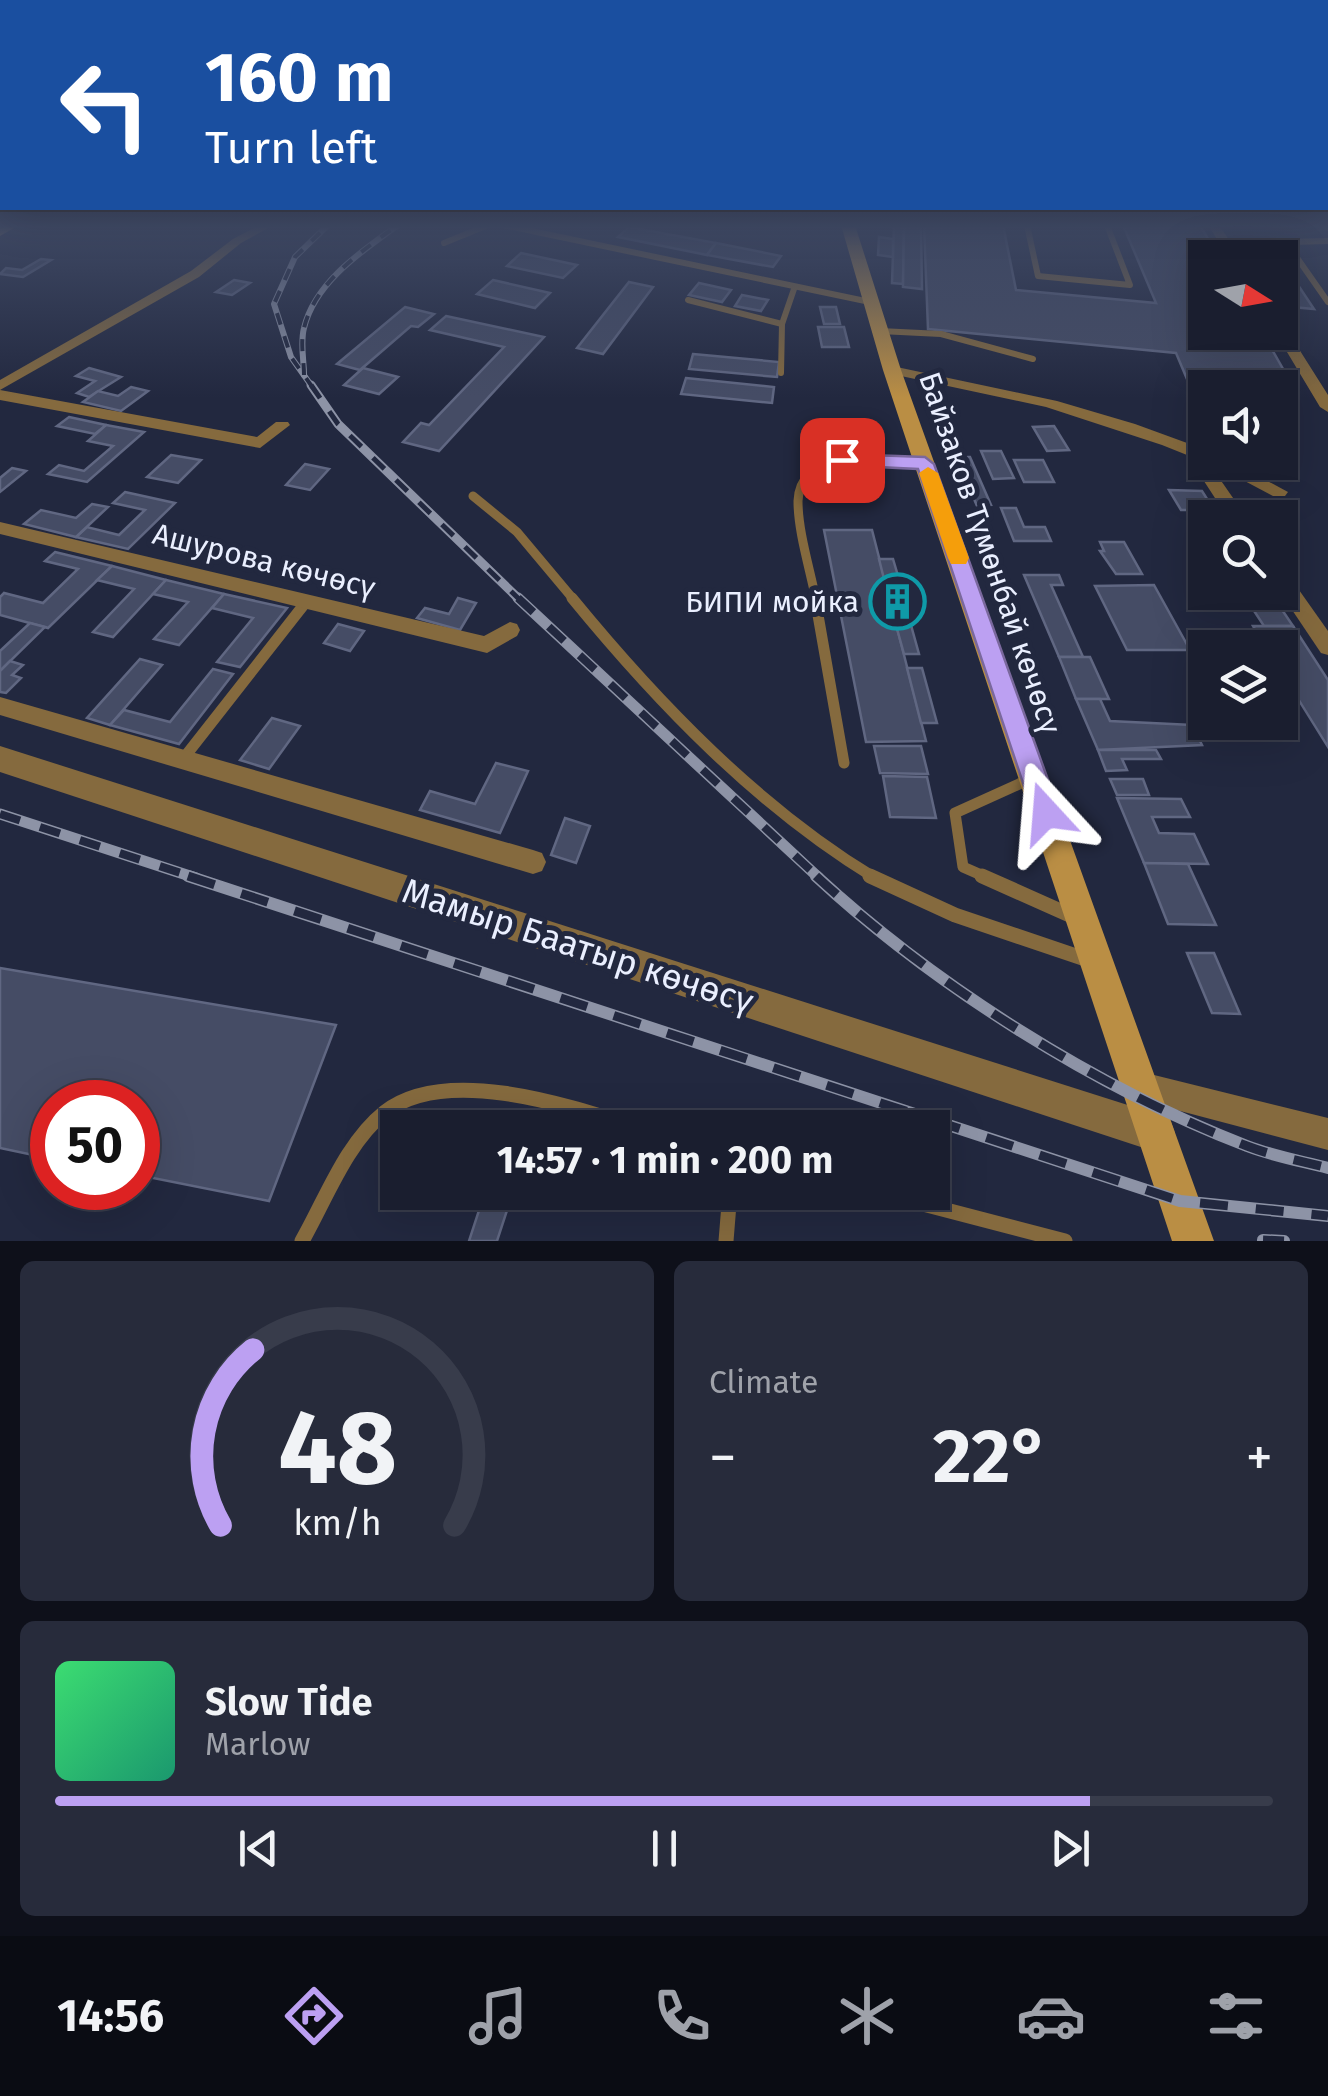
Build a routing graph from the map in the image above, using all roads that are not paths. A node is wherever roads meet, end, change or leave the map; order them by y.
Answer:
1 (179, 283) edge
2 (767, 283) edge
3 (865, 283) edge
4 (794, 289) junction
5 (688, 300) dead end
6 (870, 302) junction
7 (782, 324) junction
8 (880, 331) junction
9 (1292, 350) edge
10 (1032, 358) dead end
11 (892, 370) junction
12 (781, 373) dead end
13 (0, 386) edge
14 (0, 395) edge
15 (1328, 407) edge
16 (282, 425) dead end
17 (1188, 450) edge
18 (925, 464) junction
19 (1254, 480) edge
20 (1279, 492) dead end
21 (474, 496) dead end
22 (0, 528) edge
23 (306, 602) junction
24 (1298, 604) edge
25 (510, 630) dead end
26 (1328, 647) edge
27 (0, 706) edge
28 (0, 758) edge
29 (182, 760) junction
30 (844, 763) dead end
31 (1034, 777) junction
32 (534, 862) dead end
33 (1084, 921) junction
34 (1099, 964) junction
35 (1142, 1087) junction
36 (391, 1110) edge
37 (574, 1110) edge
38 (380, 1118) edge
39 (1156, 1133) junction
40 (1328, 1134) edge
41 (729, 1210) edge
42 (946, 1210) edge
43 (302, 1241) edge
44 (726, 1241) edge
45 (1064, 1241) edge
46 (1193, 1241) edge

1 - 13 street
2 - 4 lane
3 - 6 main road, Байзаков Түмөнбай көчөсү
4 - 6 lane
4 - 7 lane
5 - 7 lane
6 - 8 main road, Байзаков Түмөнбай көчөсү
7 - 12 lane
8 - 10 lane
8 - 11 main road, Байзаков Түмөнбай көчөсү
9 - 15 street
11 - 17 street
11 - 18 main road, Байзаков Түмөнбай көчөсү
14 - 16 street
18 - 30 lane
18 - 31 main road, Байзаков Түмөнбай көчөсү
19 - 20 street
21 - 34 lane
22 - 23 street, Ашурова көчөсү
23 - 25 street, Ашурова көчөсү
23 - 29 lane
24 - 26 street
27 - 29 street
28 - 39 street, Мамыр Баатыр көчөсү
29 - 32 street
31 - 33 main road, Байзаков Түмөнбай көчөсү
31 - 33 lane
33 - 34 main road, Байзаков Түмөнбай көчөсү
34 - 35 main road, Байзаков Түмөнбай көчөсү
35 - 39 main road, Байзаков Түмөнбай көчөсү
35 - 40 street
36 - 37 lane
38 - 43 lane
39 - 46 main road, Байзаков Түмөнбай көчөсү
41 - 44 lane
42 - 45 lane

